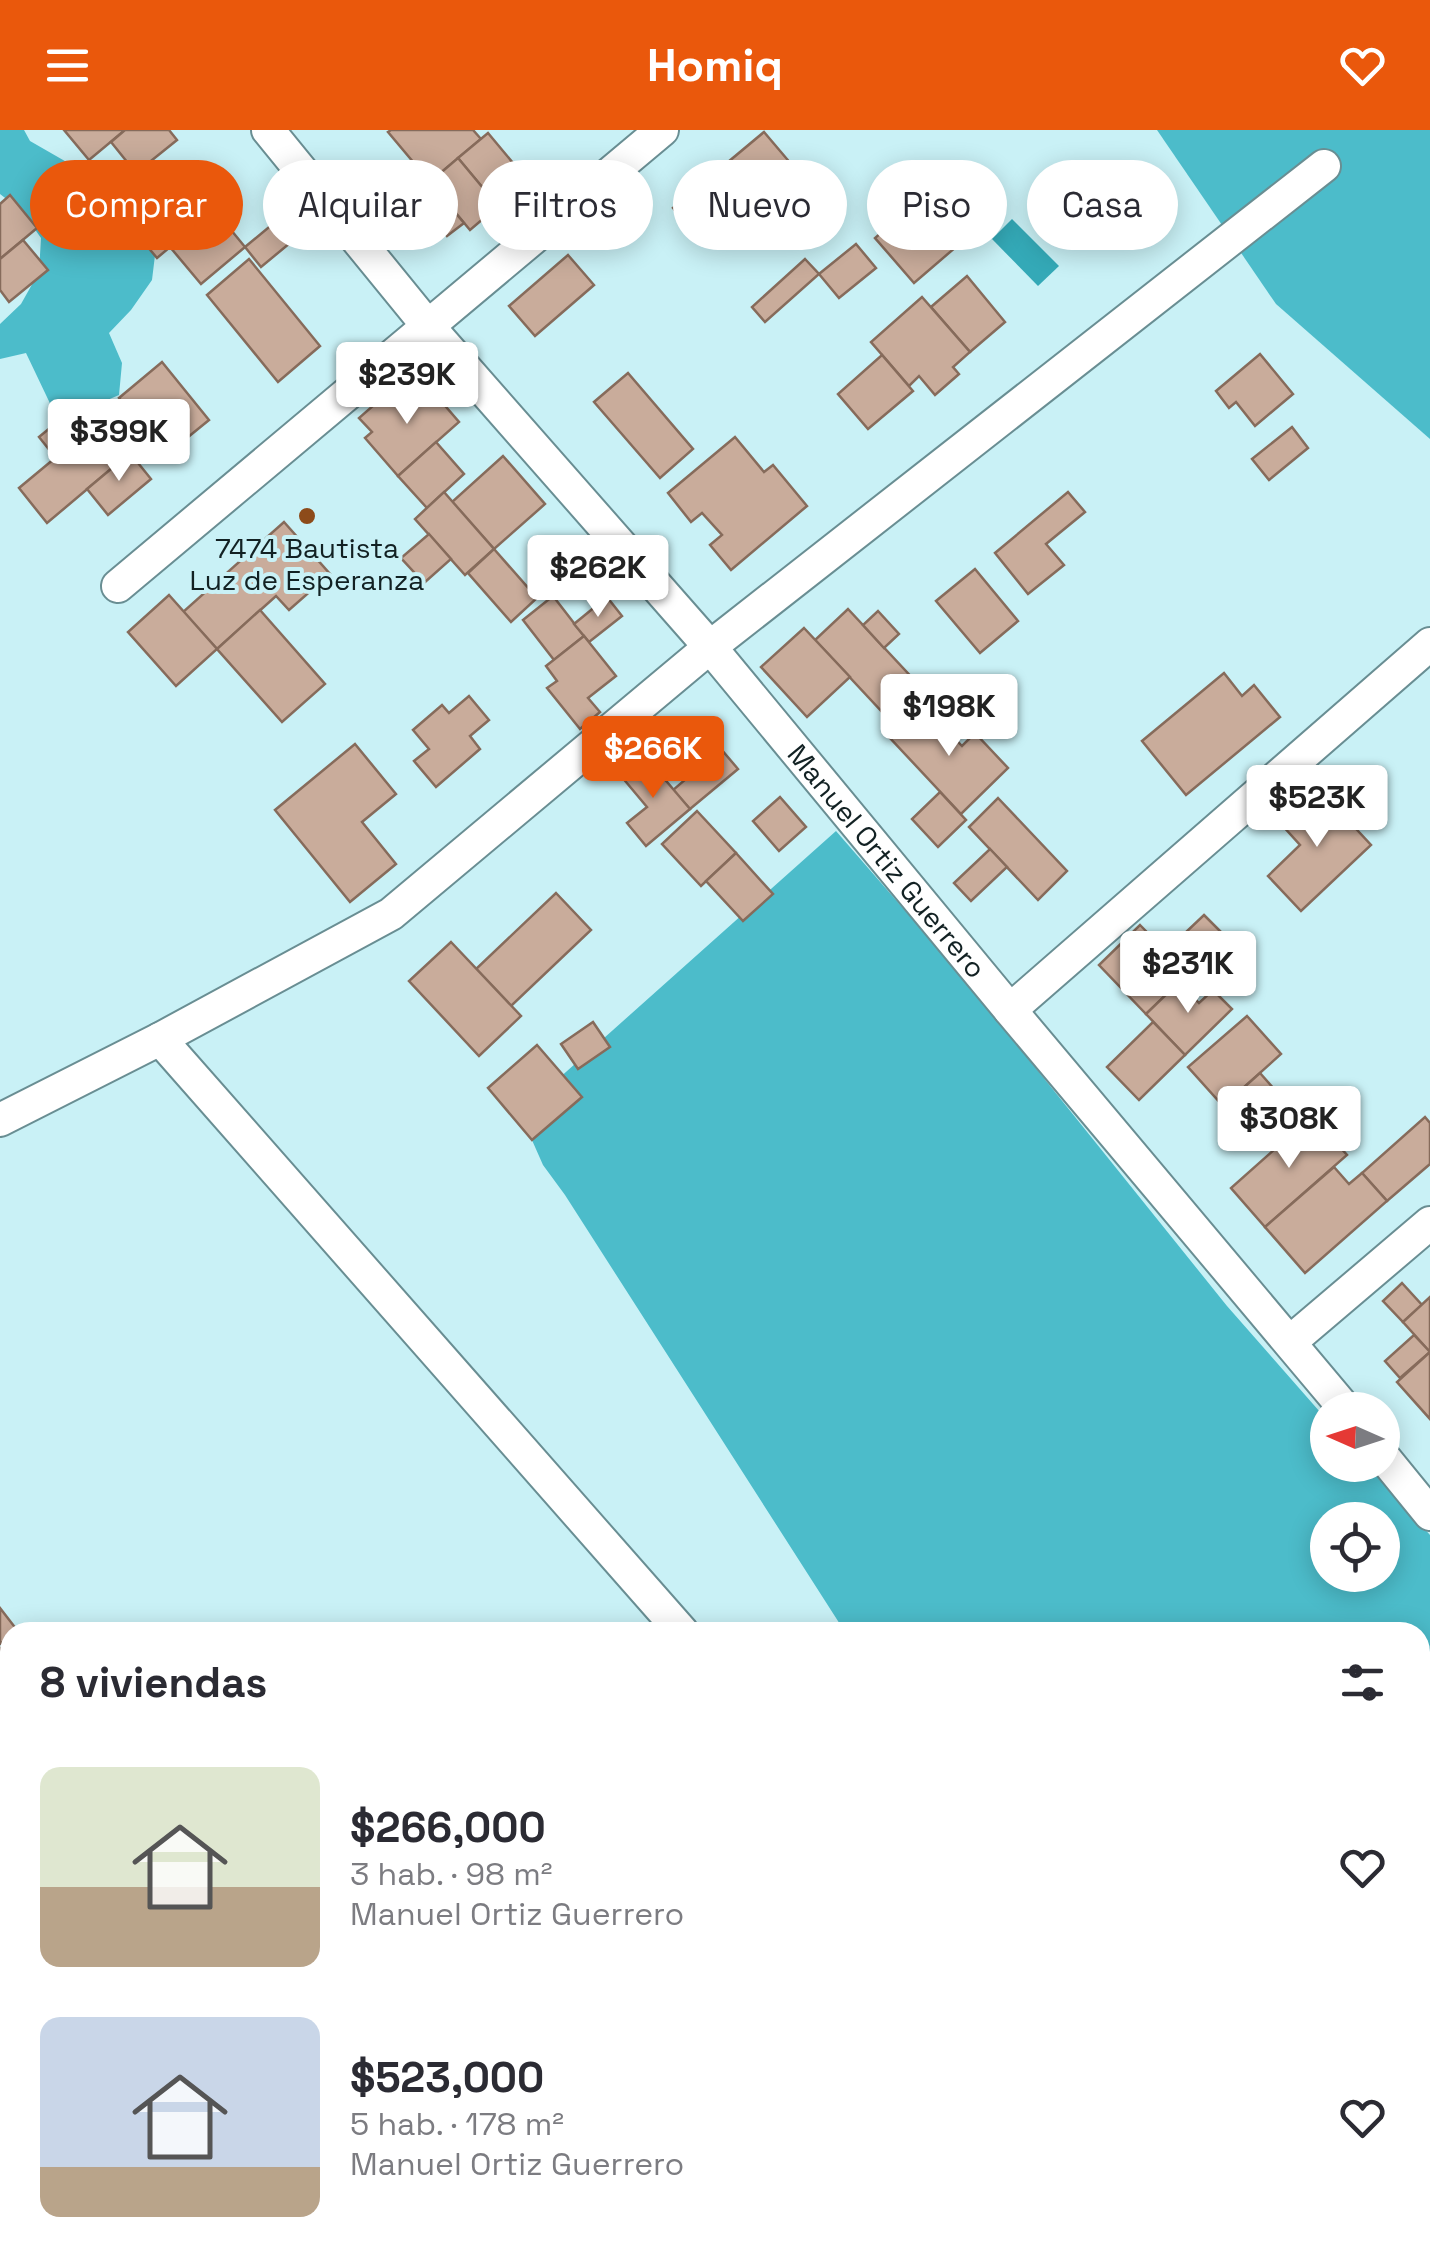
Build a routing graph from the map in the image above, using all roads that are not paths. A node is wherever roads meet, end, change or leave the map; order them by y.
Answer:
1 (268, 130) edge
2 (662, 130) edge
3 (1324, 166) dead end
4 (428, 325) junction
5 (118, 586) dead end
6 (1430, 644) edge
7 (710, 646) junction
8 (1010, 1010) junction
9 (160, 1039) junction
10 (0, 1120) edge
11 (1430, 1223) edge
12 (1290, 1342) junction
13 (1331, 1392) edge
14 (1400, 1478) edge
15 (1430, 1514) edge
16 (673, 1622) edge

1 - 4 street, Manuel Ortiz Guerrero
2 - 4 street
3 - 7 street
4 - 5 street
4 - 7 street, Manuel Ortiz Guerrero
6 - 8 street
7 - 8 street, Manuel Ortiz Guerrero
7 - 9 street
8 - 12 street, Manuel Ortiz Guerrero
9 - 10 street
9 - 16 street
11 - 12 street
12 - 13 street, Manuel Ortiz Guerrero
14 - 15 street

